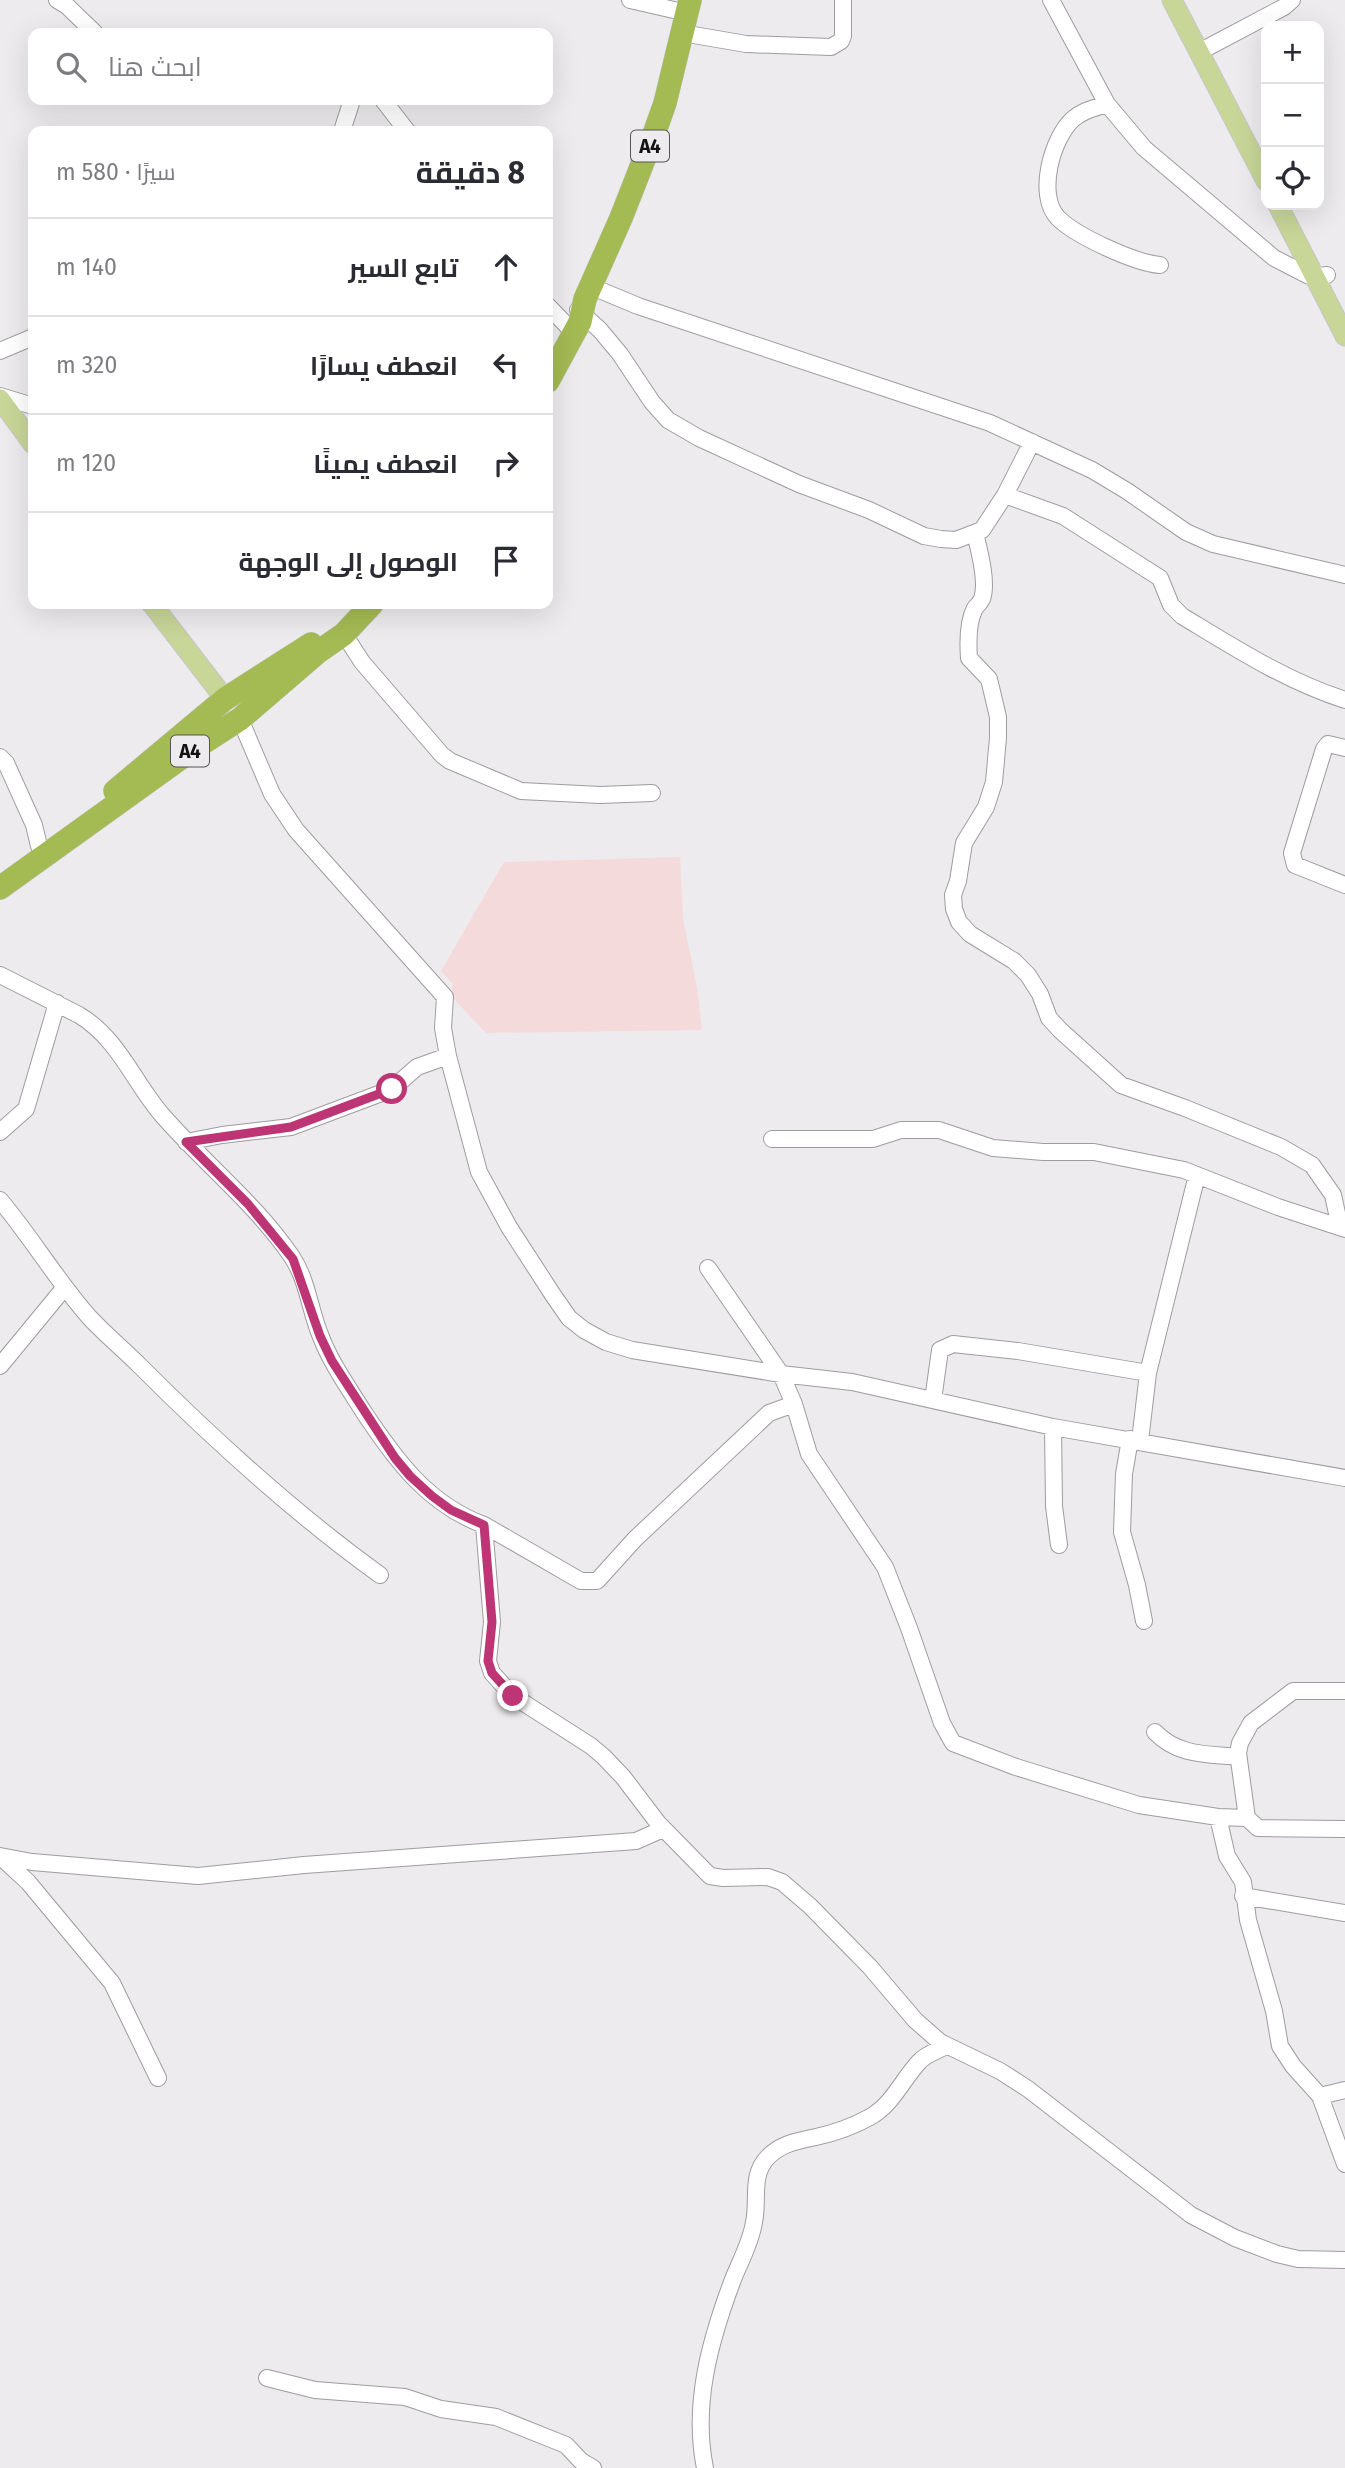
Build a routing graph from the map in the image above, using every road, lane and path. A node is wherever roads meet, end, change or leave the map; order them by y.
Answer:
1 (57, 0) edge
2 (630, 0) edge
3 (843, 0) edge
4 (1051, 0) edge
5 (1172, 0) edge
6 (1185, 0) edge
7 (1292, 0) edge
8 (686, 15) edge
9 (90, 28) edge
10 (1204, 49) junction
11 (1107, 104) junction
12 (350, 105) edge
13 (387, 105) edge
14 (344, 126) edge
15 (403, 126) edge
16 (1261, 150) edge
17 (1261, 170) edge
18 (1282, 210) edge
19 (1292, 210) edge
20 (1160, 265) dead end
21 (1321, 276) junction
22 (553, 307) edge
23 (1345, 309) edge
24 (578, 310) junction
25 (1345, 336) edge
26 (28, 339) edge
27 (553, 346) edge
28 (0, 351) edge
29 (553, 369) edge
30 (0, 397) edge
31 (28, 405) edge
32 (28, 437) edge
33 (1032, 442) junction
34 (1005, 495) junction
35 (975, 533) junction
36 (1345, 575) edge
37 (156, 609) edge
38 (350, 609) edge
39 (367, 609) edge
40 (344, 634) junction
41 (315, 648) junction
42 (253, 694) junction
43 (225, 699) junction
44 (1345, 700) edge
45 (240, 719) junction
46 (206, 729) junction
47 (1345, 748) edge
48 (0, 757) edge
49 (652, 793) dead end
50 (42, 851) junction
51 (0, 873) edge
52 (1345, 885) edge
53 (0, 888) edge
54 (0, 975) edge
55 (57, 1003) junction
56 (448, 1056) junction
57 (0, 1132) edge
58 (772, 1139) dead end
59 (186, 1142) junction
60 (1197, 1175) junction
61 (0, 1200) edge
62 (1342, 1228) edge
63 (708, 1268) dead end
64 (65, 1287) junction
65 (0, 1366) edge
66 (1148, 1373) junction
67 (780, 1374) junction
68 (933, 1400) junction
69 (794, 1404) junction
70 (1053, 1427) junction
71 (1135, 1440) junction
72 (1345, 1478) edge
73 (484, 1525) junction
74 (1059, 1545) dead end
75 (380, 1575) dead end
76 (1144, 1621) dead end
77 (1345, 1691) edge
78 (1155, 1732) dead end
79 (1238, 1757) junction
80 (1218, 1817) junction
81 (1247, 1818) junction
82 (663, 1829) junction
83 (1345, 1829) edge
84 (0, 1856) edge
85 (1243, 1896) junction
86 (1345, 1913) edge
87 (947, 2046) junction
88 (158, 2078) dead end
89 (1345, 2090) edge
90 (1320, 2096) junction
91 (1345, 2164) edge
92 (1345, 2260) edge
93 (267, 2378) dead end
94 (593, 2468) edge
95 (705, 2468) edge

1 - 9 street
2 - 8 street
3 - 8 street
4 - 11 street
5 - 10 main road
6 - 10 main road
7 - 10 street
8 - 24 highway, A4
10 - 16 main road
10 - 17 main road
11 - 20 street
11 - 21 street
12 - 14 street
13 - 15 street
18 - 21 main road
19 - 21 main road
21 - 23 main road
21 - 25 main road
22 - 24 street
24 - 27 highway, A4
24 - 29 highway, A4
24 - 33 street
24 - 35 street
26 - 28 street
30 - 31 street
30 - 32 main road
33 - 34 street
33 - 36 street
34 - 35 street
34 - 44 street
35 - 62 street
37 - 43 main road
38 - 41 highway, A4
39 - 40 highway, A4
40 - 41 highway, A4
40 - 49 street
41 - 42 highway, A4
42 - 43 highway, A4
42 - 45 highway, A4
43 - 46 highway, A4
45 - 46 highway, A4
45 - 56 street
46 - 50 highway, A4
47 - 52 street
48 - 50 street
50 - 51 highway, A4
50 - 53 highway, A4
54 - 55 street
55 - 57 street
55 - 59 street
56 - 59 street
56 - 67 street
58 - 60 street
59 - 73 street
60 - 62 street
60 - 66 street
61 - 64 street
63 - 67 street
64 - 65 street
64 - 75 street
66 - 68 street
66 - 71 street
67 - 68 street
67 - 69 street
68 - 70 street
69 - 73 street
69 - 80 street
70 - 71 street
70 - 74 street
71 - 72 street
71 - 76 street
73 - 82 street
77 - 79 street
78 - 79 street
79 - 81 street
80 - 81 street
80 - 85 street
81 - 83 street
82 - 84 street
82 - 87 street
84 - 88 street
85 - 86 street
85 - 90 street
87 - 92 street
87 - 95 street
89 - 90 street
90 - 91 street
93 - 94 street

